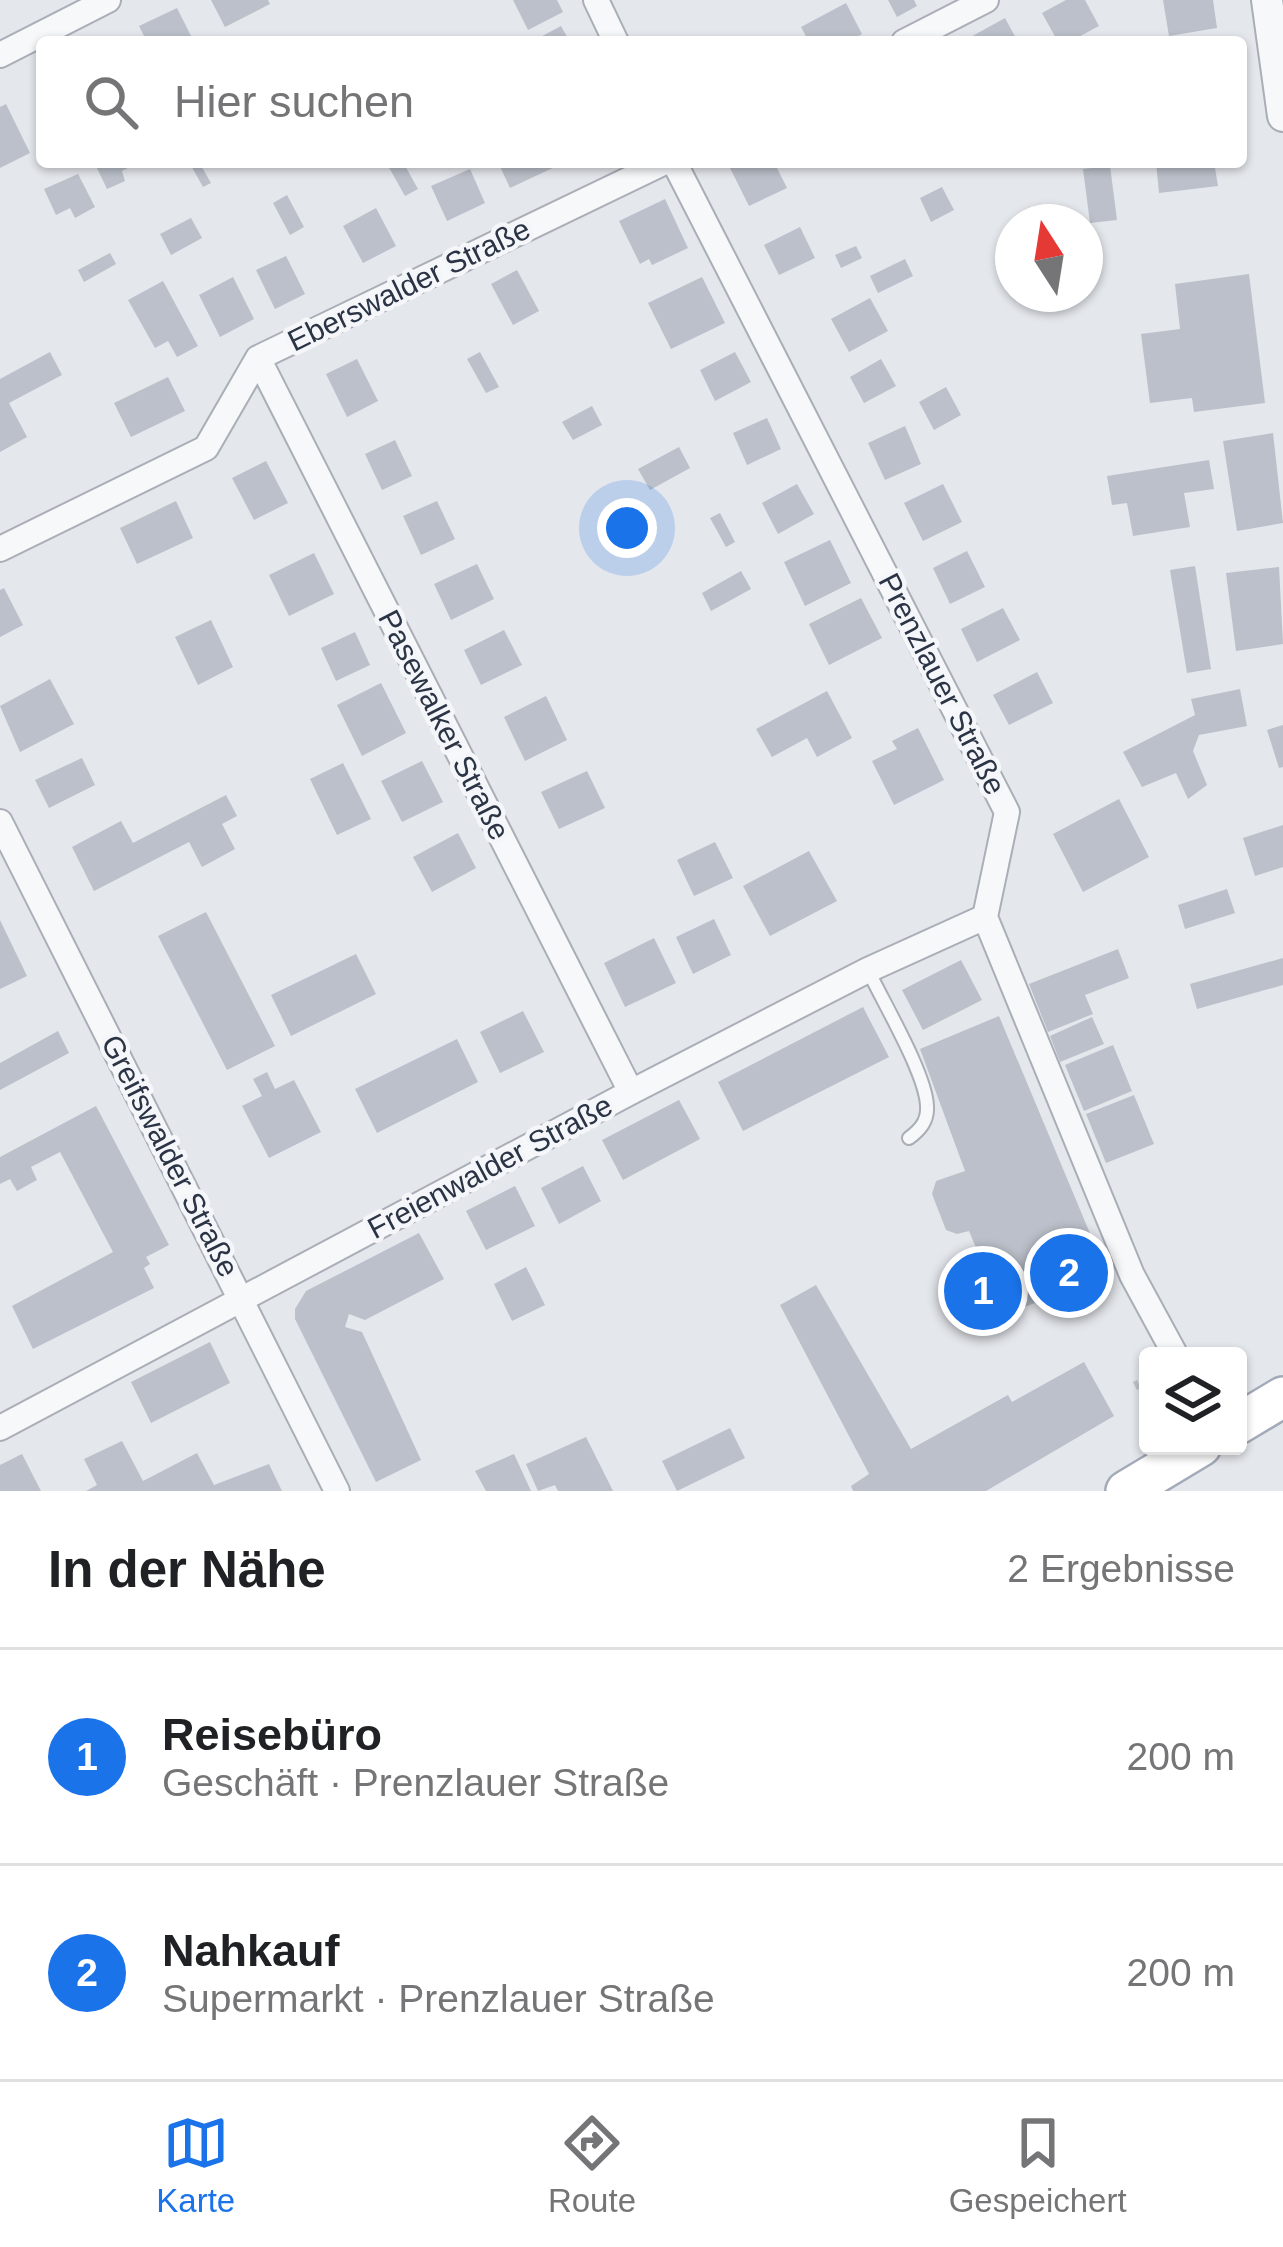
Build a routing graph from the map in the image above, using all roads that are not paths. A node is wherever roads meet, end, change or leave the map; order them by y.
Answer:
1 (108, 0) edge
2 (596, 0) edge
3 (971, 4) edge
4 (1273, 6) edge
5 (37, 36) edge
6 (613, 36) edge
7 (915, 36) edge
8 (36, 37) edge
9 (0, 55) edge
10 (1283, 116) edge
11 (652, 168) edge
12 (677, 168) edge
13 (258, 358) junction
14 (0, 549) edge
15 (0, 822) edge
16 (985, 917) junction
17 (868, 970) junction
18 (631, 1092) junction
19 (909, 1138) dead end
20 (243, 1298) junction
21 (1171, 1347) edge
22 (1283, 1397) edge
23 (1247, 1419) edge
24 (0, 1428) edge
25 (1186, 1455) edge
26 (337, 1491) edge
27 (1126, 1491) edge

1 - 5 street
2 - 6 street
3 - 7 street
4 - 10 street
8 - 9 street
11 - 13 street, Eberswalder Straße
12 - 16 street, Prenzlauer Straße
13 - 14 street, Eberswalder Straße
13 - 18 street, Pasewalker Straße
15 - 20 street, Greifswalder Straße
16 - 17 street, Freienwalder Straße
16 - 21 street
17 - 18 street, Freienwalder Straße
17 - 19 lane
18 - 20 street, Freienwalder Straße
20 - 24 street, Freienwalder Straße
20 - 26 street, Greifswalder Straße
22 - 23 main road
25 - 27 main road

